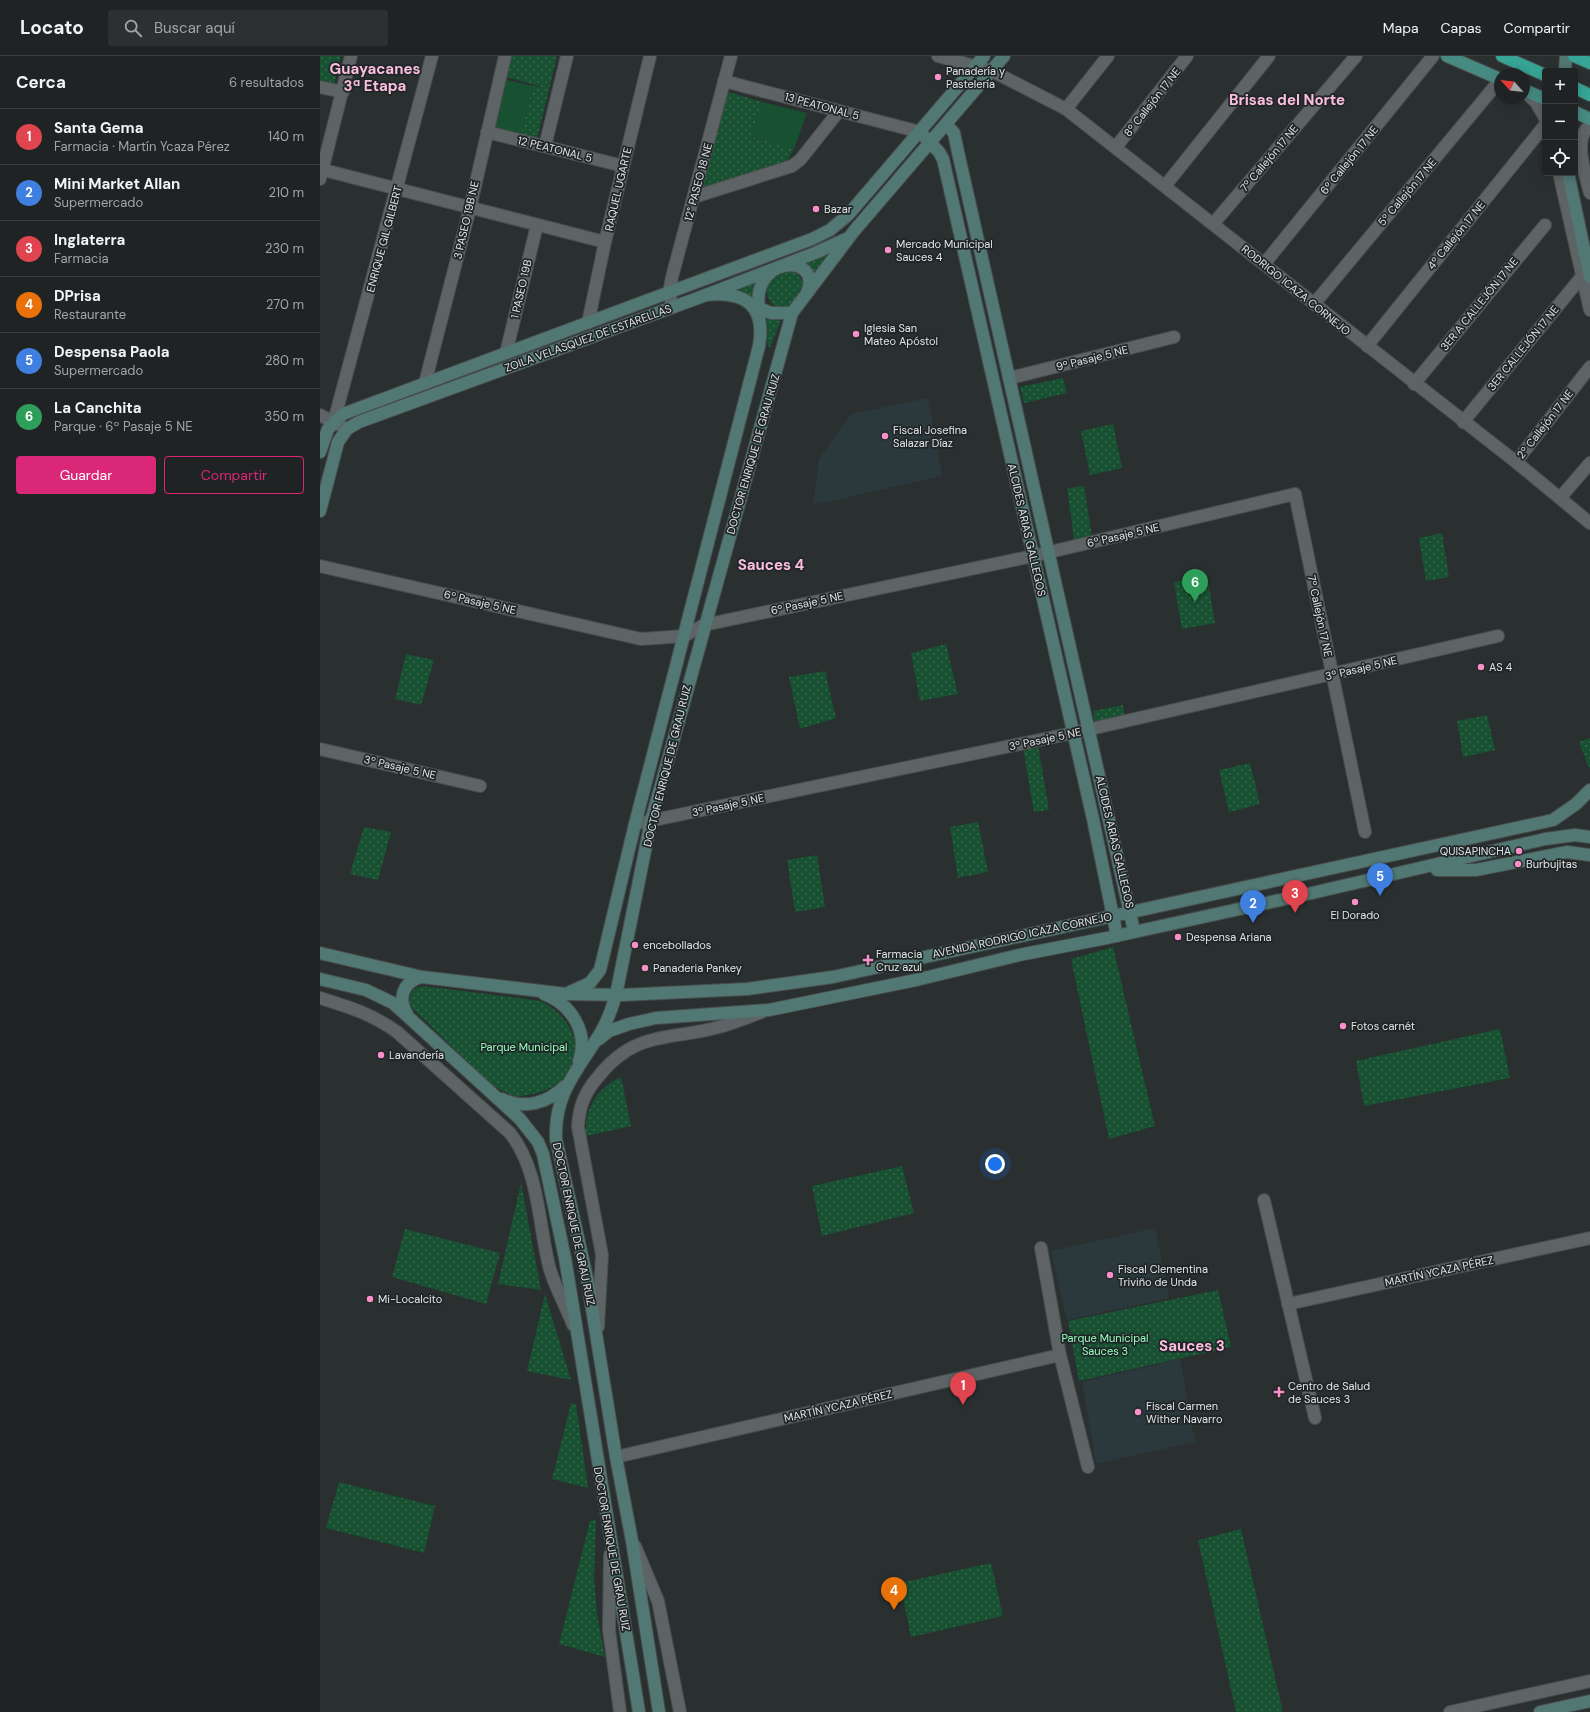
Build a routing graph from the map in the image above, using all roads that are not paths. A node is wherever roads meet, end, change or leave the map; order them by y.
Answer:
1 (351, 56) edge
2 (432, 56) edge
3 (505, 56) edge
4 (567, 56) edge
5 (650, 56) edge
6 (731, 56) edge
7 (938, 56) edge
8 (984, 56) edge
9 (1004, 56) edge
10 (1108, 56) edge
11 (1187, 56) edge
12 (1269, 56) edge
13 (1356, 56) edge
14 (1433, 56) edge
15 (1448, 56) edge
16 (1502, 56) edge
17 (1558, 56) edge
18 (1566, 56) edge
19 (1574, 56) edge
20 (1590, 63) edge
21 (976, 66) junction
22 (1557, 68) edge
23 (1565, 68) edge
24 (992, 71) junction
25 (1542, 74) edge
26 (1494, 77) edge
27 (724, 81) junction
28 (320, 87) edge
29 (1494, 87) edge
30 (1578, 89) edge
31 (343, 92) junction
32 (1530, 93) edge
33 (1590, 95) edge
34 (1530, 96) edge
35 (1542, 98) edge
36 (1066, 109) junction
37 (839, 111) junction
38 (1542, 113) edge
39 (1578, 113) edge
40 (1590, 119) edge
41 (946, 124) junction
42 (1590, 126) edge
43 (1542, 129) edge
44 (487, 132) junction
45 (920, 132) junction
46 (931, 142) junction
47 (545, 146) junction
48 (1116, 147) junction
49 (623, 166) junction
50 (321, 172) edge
51 (1560, 176) edge
52 (1569, 176) edge
53 (1576, 176) edge
54 (1165, 186) junction
55 (397, 190) junction
56 (1590, 193) edge
57 (694, 196) junction
58 (470, 208) junction
59 (1213, 224) junction
60 (537, 225) junction
61 (1545, 225) dead end
62 (854, 231) junction
63 (1590, 240) edge
64 (605, 242) junction
65 (1264, 264) junction
66 (775, 268) junction
67 (1586, 276) edge
68 (669, 293) junction
69 (806, 294) junction
70 (706, 295) junction
71 (1314, 304) junction
72 (673, 307) junction
73 (1590, 310) edge
74 (759, 313) junction
75 (792, 313) junction
76 (588, 323) junction
77 (1174, 337) dead end
78 (1367, 346) junction
79 (506, 353) junction
80 (1590, 366) edge
81 (1010, 378) junction
82 (425, 383) junction
83 (1414, 384) junction
84 (320, 415) edge
85 (334, 421) junction
86 (1463, 422) junction
87 (344, 432) junction
88 (322, 436) edge
89 (320, 452) edge
90 (1516, 462) junction
91 (1590, 463) edge
92 (1295, 494) joint
93 (1560, 498) junction
94 (320, 511) edge
95 (1590, 524) edge
96 (1049, 552) junction
97 (1033, 556) junction
98 (320, 566) edge
99 (704, 625) junction
100 (684, 636) junction
101 (1498, 636) dead end
102 (1332, 675) junction
103 (1089, 730) junction
104 (1073, 733) junction
105 (320, 749) edge
106 (480, 786) dead end
107 (1590, 790) edge
108 (651, 821) junction
109 (635, 824) junction
110 (1364, 832) dead end
111 (1590, 837) edge
112 (1590, 855) edge
113 (1416, 870) junction
114 (1130, 912) junction
115 (1113, 915) junction
116 (1134, 931) junction
117 (1117, 936) junction
118 (320, 953) edge
119 (422, 977) junction
120 (320, 979) edge
121 (536, 991) junction
122 (566, 994) junction
123 (616, 995) junction
124 (320, 998) edge
125 (769, 1010) junction
126 (408, 1017) junction
127 (589, 1050) junction
128 (575, 1069) junction
129 (567, 1083) junction
130 (496, 1096) junction
131 (1264, 1200) dead end
132 (1590, 1238) edge
133 (1041, 1248) dead end
134 (1288, 1304) junction
135 (577, 1334) junction
136 (597, 1338) junction
137 (1060, 1355) junction
138 (1315, 1418) dead end
139 (616, 1457) junction
140 (1088, 1467) dead end
141 (611, 1534) junction
142 (632, 1541) junction
143 (1590, 1681) edge
144 (1590, 1701) edge
145 (620, 1712) edge
146 (639, 1712) edge
147 (660, 1712) edge
148 (680, 1712) edge
149 (1450, 1712) edge
150 (1540, 1712) edge

1 - 31 street
2 - 55 street, ENRIQUE GIL GILBERT
3 - 44 street, 3 PASEO 19B NE
4 - 47 street
5 - 49 street, RAQUEL UGARTE
6 - 27 street, 12° PASEO 18 NE
7 - 21 street, RODRIGO ICAZA CORNEJO
8 - 21 street, ZOILA VELASQUEZ DE ESTARELLAS
9 - 24 street
10 - 36 street
11 - 48 street, 8º Callejón 17 NE
12 - 54 street
13 - 59 street, 7º Callejón 17 NE
14 - 65 street, 6º Callejón 17 NE
15 - 26 main road
16 - 25 highway
17 - 22 street
18 - 23 street
19 - 20 highway
21 - 24 street, RODRIGO ICAZA CORNEJO
21 - 45 street, ZOILA VELASQUEZ DE ESTARELLAS
24 - 36 street, RODRIGO ICAZA CORNEJO
24 - 41 street
27 - 37 street, 13 PEATONAL 5
27 - 57 street, 12° PASEO 18 NE
28 - 31 street
29 - 71 street, 5º Callejón 17 NE
30 - 33 highway
31 - 50 street
32 - 35 main road
34 - 38 street
36 - 48 street, RODRIGO ICAZA CORNEJO
37 - 45 street, 13 PEATONAL 5
37 - 57 street
39 - 40 main road
41 - 46 street
41 - 81 street, ALCIDES ARIAS GALLEGOS
42 - 56 street
43 - 78 street, 4º Callejón 17 NE
44 - 47 street, 12 PEATONAL 5
44 - 58 street, 3 PASEO 19B NE
45 - 46 street, ALCIDES ARIAS GALLEGOS
45 - 68 street, ZOILA VELASQUEZ DE ESTARELLAS
46 - 62 street
46 - 97 street, ALCIDES ARIAS GALLEGOS
47 - 49 street, 12 PEATONAL 5
48 - 54 street, RODRIGO ICAZA CORNEJO
49 - 64 street, RAQUEL UGARTE
50 - 55 street
51 - 67 street
52 - 67 street
53 - 63 street
54 - 59 street, RODRIGO ICAZA CORNEJO
55 - 58 street
55 - 85 street, ENRIQUE GIL GILBERT
57 - 68 street, 12° PASEO 18 NE
58 - 60 street
58 - 82 street, 3 PASEO 19B NE
59 - 65 street, RODRIGO ICAZA CORNEJO
60 - 64 street
60 - 79 street, 1 PASEO 19B
61 - 83 street, 3ER A CALLEJÓN 17 NE
62 - 66 street, ZOILA VELASQUEZ DE ESTARELLAS
62 - 69 street, DOCTOR ENRIQUE DE GRAU RUIZ
64 - 76 street, RAQUEL UGARTE
65 - 71 street, RODRIGO ICAZA CORNEJO
66 - 69 street
66 - 70 street, ZOILA VELASQUEZ DE ESTARELLAS
66 - 74 street
67 - 73 street
67 - 86 street, 3ER CALLEJÓN 17 NE
68 - 72 street
68 - 76 street, ZOILA VELASQUEZ DE ESTARELLAS
69 - 75 street, DOCTOR ENRIQUE DE GRAU RUIZ
70 - 72 street, ZOILA VELASQUEZ DE ESTARELLAS
70 - 74 street
71 - 78 street, RODRIGO ICAZA CORNEJO
72 - 87 street, ZOILA VELASQUEZ DE ESTARELLAS
74 - 75 street
74 - 100 street, DOCTOR ENRIQUE DE GRAU RUIZ
75 - 99 street, DOCTOR ENRIQUE DE GRAU RUIZ
76 - 79 street, ZOILA VELASQUEZ DE ESTARELLAS
77 - 81 street, 9º Pasaje 5 NE
78 - 83 street, RODRIGO ICAZA CORNEJO
79 - 82 street, ZOILA VELASQUEZ DE ESTARELLAS
80 - 90 street, 2º Callejón 17 NE
81 - 96 street, ALCIDES ARIAS GALLEGOS
82 - 85 street, ZOILA VELASQUEZ DE ESTARELLAS
83 - 86 street, RODRIGO ICAZA CORNEJO
84 - 85 street
85 - 87 street
85 - 88 street
86 - 90 street, RODRIGO ICAZA CORNEJO
87 - 88 street, ZOILA VELASQUEZ DE ESTARELLAS
87 - 94 street
88 - 89 street
90 - 93 street, RODRIGO ICAZA CORNEJO
91 - 93 street
92 - 96 street, 6º Pasaje 5 NE
92 - 102 street, 7º Callejón 17 NE
93 - 95 street, RODRIGO ICAZA CORNEJO
96 - 97 street, 6º Pasaje 5 NE
96 - 103 street, ALCIDES ARIAS GALLEGOS
97 - 99 street, 6º Pasaje 5 NE
97 - 104 street, ALCIDES ARIAS GALLEGOS
98 - 100 street, 6º Pasaje 5 NE
99 - 100 street, 6º Pasaje 5 NE
99 - 108 street, DOCTOR ENRIQUE DE GRAU RUIZ
100 - 109 street, DOCTOR ENRIQUE DE GRAU RUIZ
101 - 102 street, 3º Pasaje 5 NE
102 - 103 street, 3º Pasaje 5 NE
102 - 110 street, 7º Callejón 17 NE
103 - 104 street, 3º Pasaje 5 NE
103 - 114 street, ALCIDES ARIAS GALLEGOS
104 - 108 street, 3º Pasaje 5 NE
104 - 115 street, ALCIDES ARIAS GALLEGOS
105 - 106 street, 3º Pasaje 5 NE
107 - 114 street, AVENIDA RODRIGO ICAZA CORNEJO
108 - 109 street, 3º Pasaje 5 NE
108 - 123 street, DOCTOR ENRIQUE DE GRAU RUIZ
109 - 122 street, DOCTOR ENRIQUE DE GRAU RUIZ
111 - 113 street, AVENIDA RODRIGO ICAZA CORNEJO
112 - 113 street
113 - 116 street, AVENIDA RODRIGO ICAZA CORNEJO
114 - 115 street, AVENIDA RODRIGO ICAZA CORNEJO
114 - 116 street, ALCIDES ARIAS GALLEGOS
115 - 117 street, ALCIDES ARIAS GALLEGOS
115 - 123 street, AVENIDA RODRIGO ICAZA CORNEJO
116 - 117 street, AVENIDA RODRIGO ICAZA CORNEJO
117 - 125 street, AVENIDA RODRIGO ICAZA CORNEJO
118 - 119 street, AVENIDA RODRIGO ICAZA CORNEJO
119 - 121 street, AVENIDA RODRIGO ICAZA CORNEJO
119 - 126 street
120 - 126 street
121 - 122 street, AVENIDA RODRIGO ICAZA CORNEJO
121 - 128 street
122 - 123 street, AVENIDA RODRIGO ICAZA CORNEJO
123 - 127 street, DOCTOR ENRIQUE DE GRAU RUIZ
124 - 135 street
125 - 127 street, AVENIDA RODRIGO ICAZA CORNEJO
125 - 136 street, DOCTOR ENRIQUE DE GRAU RUIZ
126 - 130 street
127 - 128 street, DOCTOR ENRIQUE DE GRAU RUIZ
128 - 129 street, DOCTOR ENRIQUE DE GRAU RUIZ
129 - 130 street
129 - 136 street, DOCTOR ENRIQUE DE GRAU RUIZ
130 - 135 street, DOCTOR ENRIQUE DE GRAU RUIZ
131 - 134 street
132 - 134 street, MARTÍN YCAZA PÉREZ
133 - 137 street
134 - 138 street
135 - 141 street, DOCTOR ENRIQUE DE GRAU RUIZ
136 - 139 street, DOCTOR ENRIQUE DE GRAU RUIZ
137 - 139 street, MARTÍN YCAZA PÉREZ
137 - 140 street
139 - 142 street, DOCTOR ENRIQUE DE GRAU RUIZ
141 - 145 street
141 - 146 street, DOCTOR ENRIQUE DE GRAU RUIZ
142 - 147 street, DOCTOR ENRIQUE DE GRAU RUIZ
142 - 148 street
143 - 149 street
144 - 150 street

